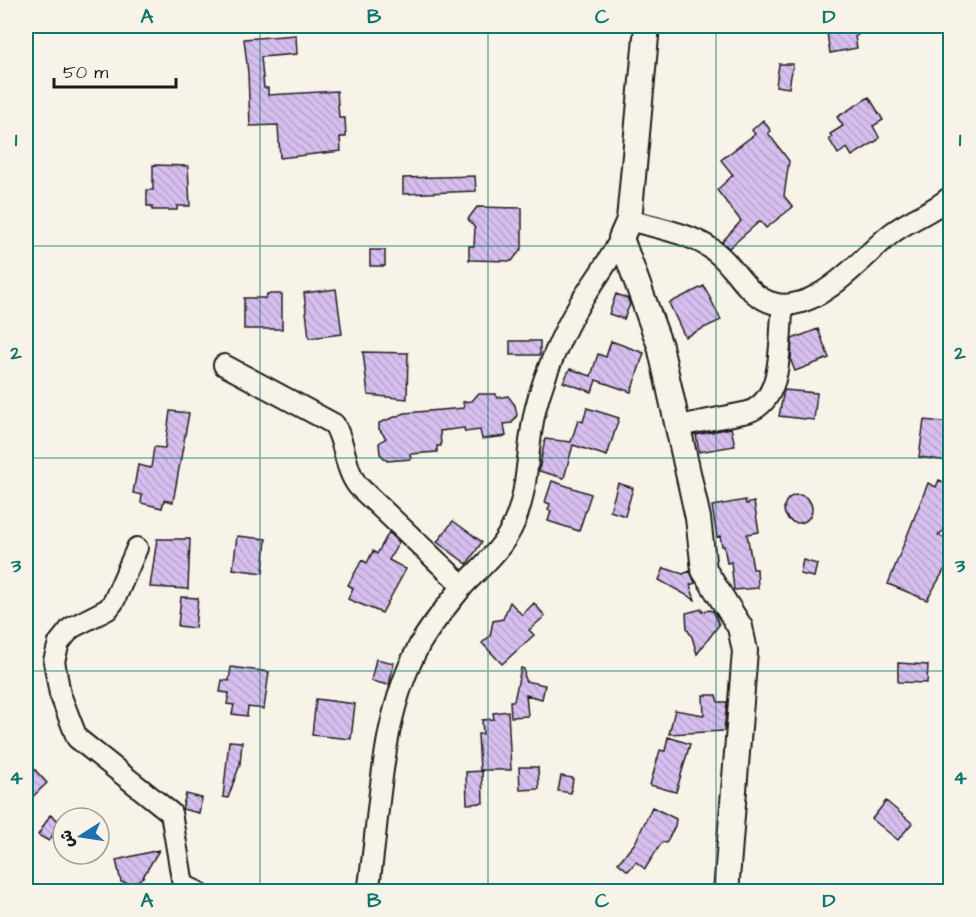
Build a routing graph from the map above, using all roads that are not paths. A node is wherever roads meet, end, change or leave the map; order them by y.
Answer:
1 (647, 26) edge
2 (948, 207) edge
3 (625, 229) junction
4 (783, 305) junction
5 (224, 365) dead end
6 (679, 426) junction
7 (137, 548) dead end
8 (463, 586) junction
9 (198, 891) edge
10 (368, 891) edge
11 (726, 891) edge

1 - 3 street
2 - 4 street
3 - 4 street
3 - 6 street
3 - 8 street
4 - 6 street
5 - 8 street
6 - 11 street
7 - 9 street
8 - 10 street

